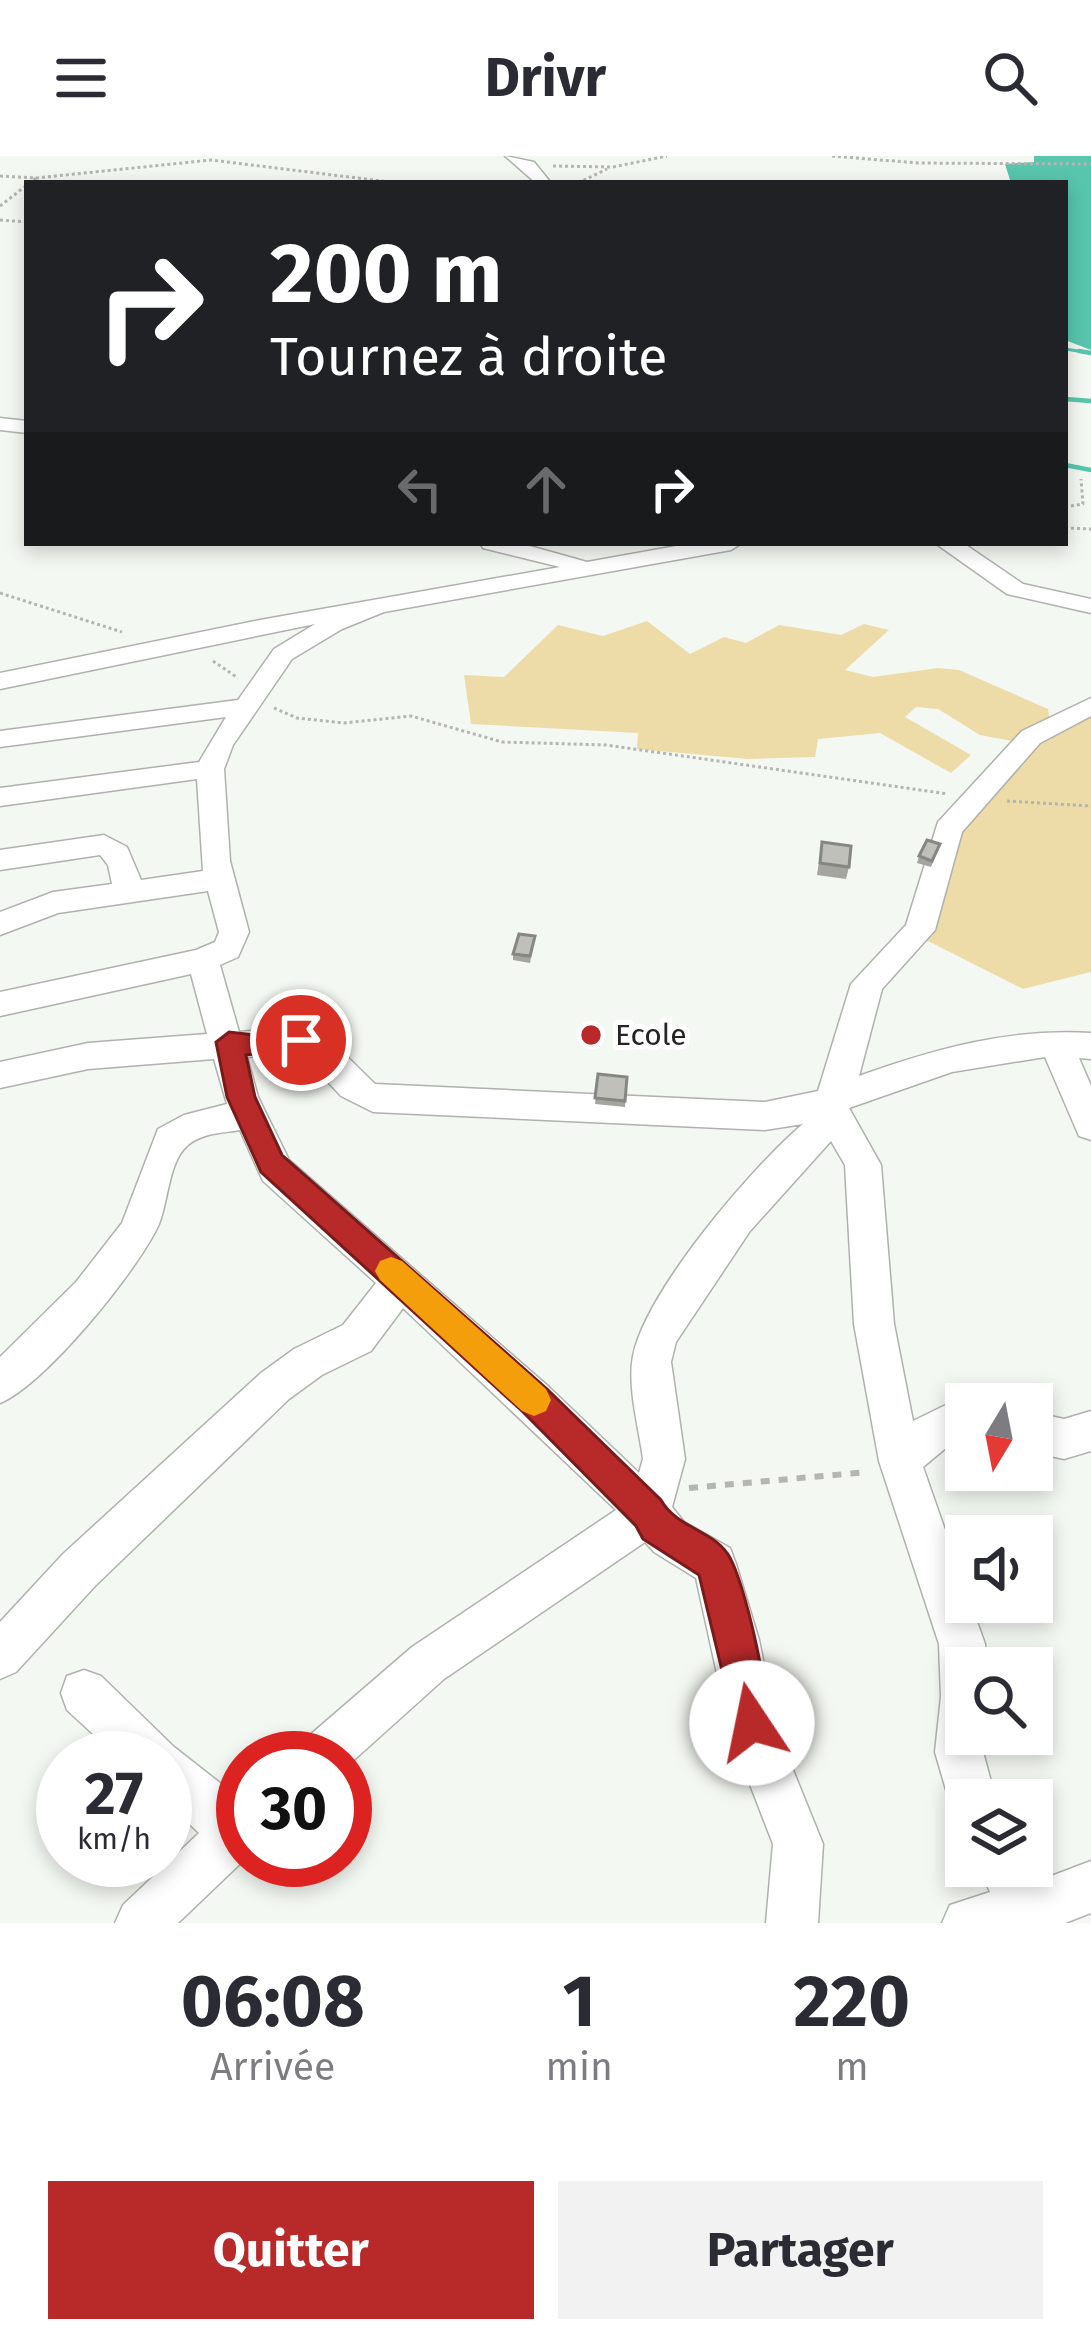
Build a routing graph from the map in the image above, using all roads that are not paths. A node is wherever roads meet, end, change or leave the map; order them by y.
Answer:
1 (512, 156) edge
2 (542, 180) edge
3 (503, 546) edge
4 (712, 546) edge
5 (952, 546) edge
6 (585, 566) junction
7 (383, 604) junction
8 (1091, 606) edge
9 (0, 681) edge
10 (249, 699) junction
11 (1091, 706) edge
12 (0, 739) edge
13 (210, 770) junction
14 (0, 796) edge
15 (0, 860) edge
16 (218, 879) junction
17 (128, 894) junction
18 (0, 924) edge
19 (203, 960) junction
20 (0, 1004) edge
21 (229, 1042) junction
22 (1056, 1044) junction
23 (1091, 1046) edge
24 (0, 1075) edge
25 (832, 1111) junction
26 (248, 1115) junction
27 (1091, 1126) edge
28 (401, 1280) junction
29 (15, 1350) edge
30 (0, 1384) edge
31 (945, 1424) edge
32 (1091, 1431) edge
33 (1053, 1437) edge
34 (900, 1461) junction
35 (654, 1501) junction
36 (0, 1656) edge
37 (84, 1694) dead end
38 (124, 1731) edge
39 (351, 1731) edge
40 (966, 1779) edge
41 (192, 1791) edge
42 (216, 1811) edge
43 (216, 1852) edge
44 (1091, 1887) edge
45 (1020, 1899) edge
46 (141, 1923) edge
47 (792, 1923) edge
48 (968, 1923) edge

1 - 2 street
3 - 6 street
4 - 6 street
5 - 8 street
6 - 7 street
7 - 9 street
7 - 10 street
10 - 12 street
10 - 13 street
11 - 25 street
13 - 14 street
13 - 16 street
15 - 17 street
16 - 17 street
16 - 19 street
17 - 18 street
19 - 20 street
19 - 21 street
21 - 24 street
21 - 25 street
21 - 26 street
22 - 23 street
22 - 25 street
22 - 27 street
25 - 34 street
25 - 35 street
26 - 28 street
26 - 29 street
28 - 35 street
28 - 36 street
29 - 30 street
31 - 34 street
32 - 33 street
34 - 40 street
35 - 39 street
35 - 47 street
37 - 38 street
41 - 42 street
43 - 46 street
44 - 45 street
45 - 48 street

